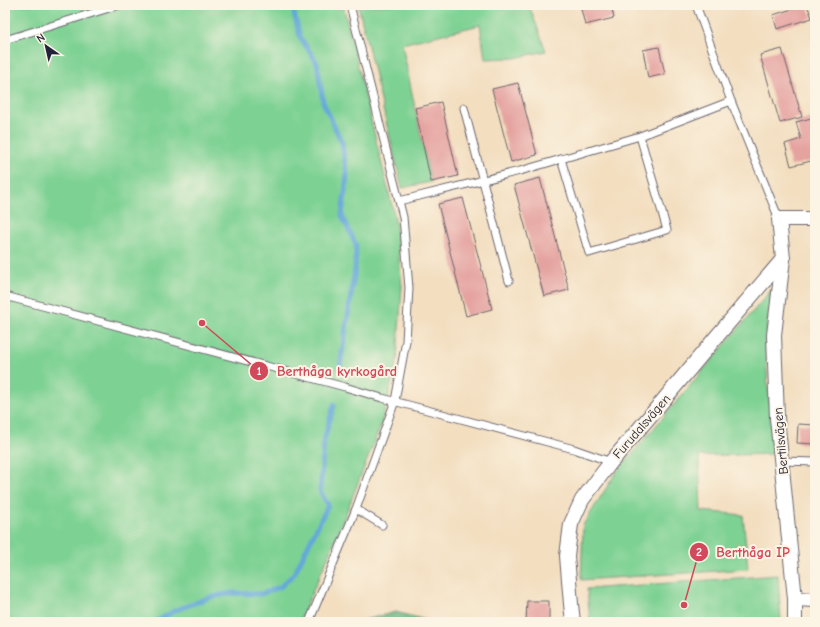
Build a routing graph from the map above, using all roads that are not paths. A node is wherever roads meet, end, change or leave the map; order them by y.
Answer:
1 (119, 5) edge
2 (350, 5) edge
3 (696, 5) edge
4 (5, 40) edge
5 (731, 101) junction
6 (464, 108) dead end
7 (640, 136) junction
8 (561, 159) junction
9 (482, 180) junction
10 (398, 201) junction
11 (779, 219) junction
12 (815, 219) edge
13 (783, 259) junction
14 (509, 280) dead end
15 (5, 296) edge
16 (395, 401) junction
17 (611, 462) junction
18 (781, 462) junction
19 (815, 462) edge
20 (356, 509) junction
21 (382, 525) dead end
22 (795, 599) junction
23 (815, 600) edge
24 (309, 622) edge
25 (574, 622) edge
26 (795, 622) edge

1 - 4 lane
2 - 10 lane
3 - 5 lane
5 - 7 lane
5 - 11 lane
6 - 9 lane
7 - 8 lane
7 - 8 lane
8 - 9 lane
9 - 10 lane
9 - 14 lane
10 - 16 lane
11 - 12 street
11 - 13 street, Bertilsvägen
13 - 17 street, Furudalsvägen
13 - 18 street, Bertilsvägen
15 - 16 lane
16 - 17 lane
16 - 20 lane
17 - 25 street, Furudalsvägen
18 - 19 lane
18 - 22 street, Bertilsvägen
20 - 21 lane
20 - 24 lane
22 - 23 street
22 - 26 street, Bertilsvägen

